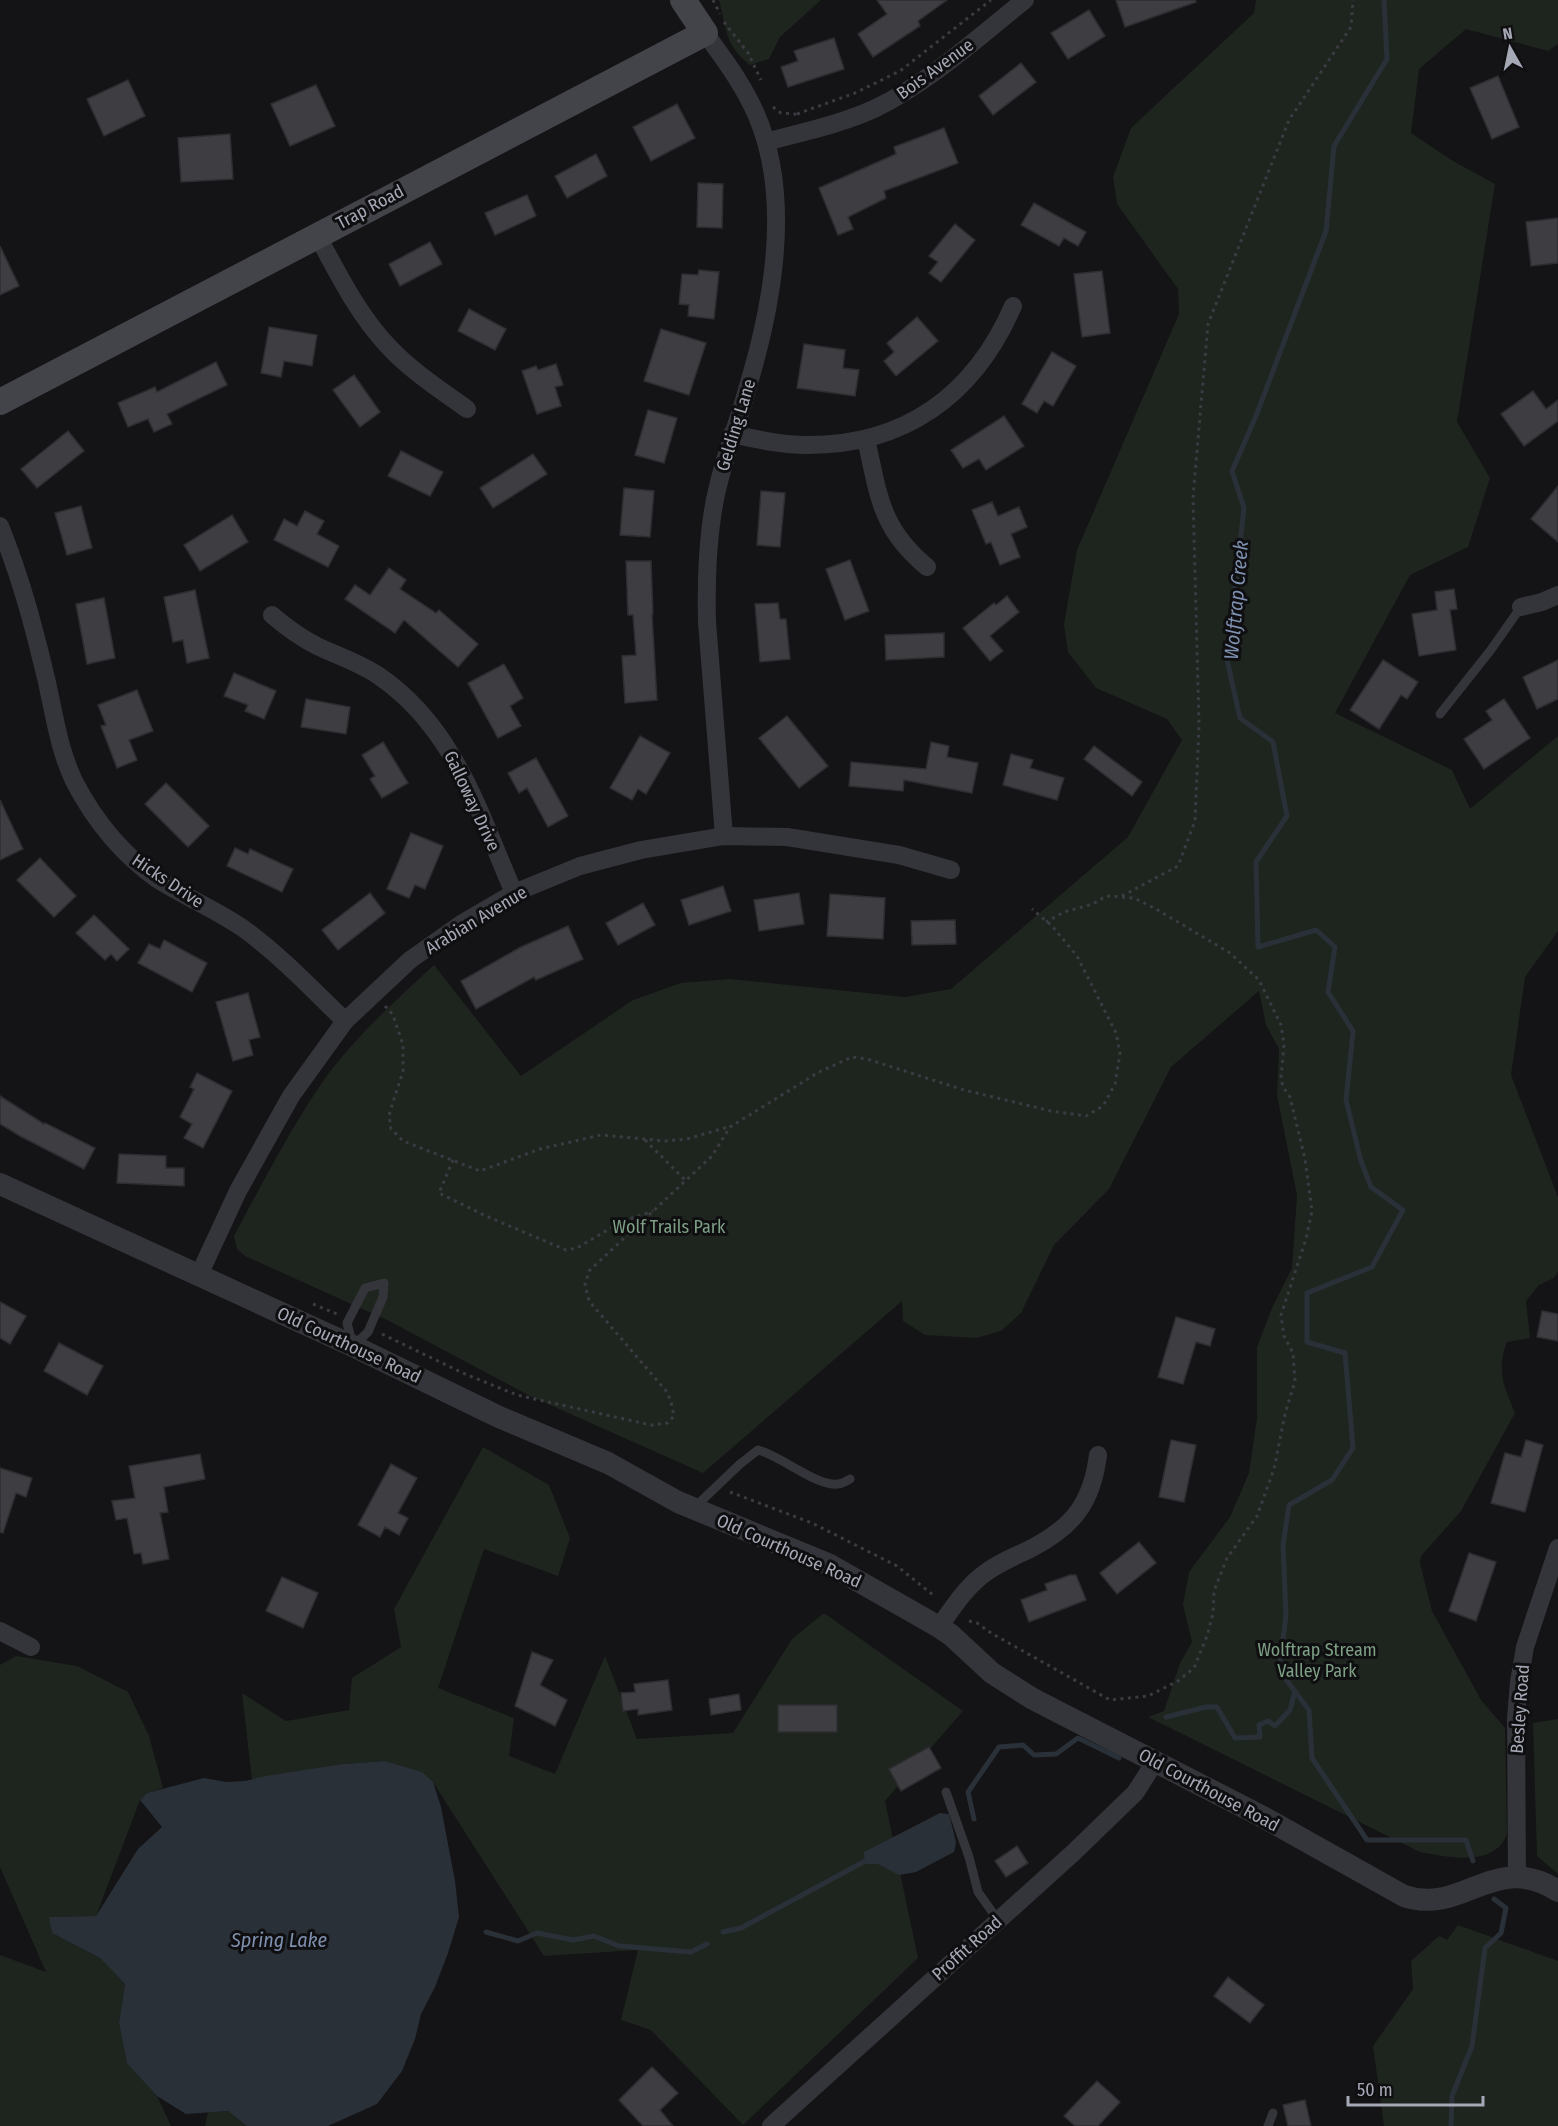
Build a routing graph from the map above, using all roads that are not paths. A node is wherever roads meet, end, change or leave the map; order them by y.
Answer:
1 (683, 0) edge
2 (1025, 0) edge
3 (705, 33) junction
4 (766, 142) junction
5 (317, 235) junction
6 (1013, 306) dead end
7 (0, 402) edge
8 (467, 409) dead end
9 (732, 434) junction
10 (866, 439) junction
11 (0, 526) edge
12 (927, 567) dead end
13 (1558, 594) edge
14 (1521, 607) joint
15 (272, 615) dead end
16 (1440, 714) dead end
17 (724, 836) junction
18 (951, 870) dead end
19 (514, 893) junction
20 (345, 1021) junction
21 (0, 1184) edge
22 (200, 1275) junction
23 (353, 1346) junction
24 (1098, 1455) dead end
25 (850, 1479) dead end
26 (694, 1508) junction
27 (1558, 1548) edge
28 (939, 1627) junction
29 (0, 1631) edge
30 (31, 1647) dead end
31 (1155, 1762) junction
32 (946, 1792) dead end
33 (1517, 1876) junction
34 (1558, 1891) edge
35 (998, 1920) junction
36 (1273, 2114) dead end
37 (771, 2126) edge
38 (1268, 2126) edge

1 - 3 main road
2 - 4 street, Bois Avenue
3 - 4 street, Gelding Lane
3 - 5 main road, Trap Road
4 - 9 street, Gelding Lane
5 - 7 main road, Trap Road
5 - 8 street
6 - 10 street
9 - 10 street
9 - 17 street, Gelding Lane
10 - 12 street
11 - 20 street, Hicks Drive
13 - 14 street
14 - 16 lane
15 - 19 street, Galloway Drive
17 - 18 street, Arabian Avenue
17 - 19 street, Arabian Avenue
19 - 20 street, Arabian Avenue
20 - 22 street, Arabian Avenue
21 - 22 street, Old Courthouse Road
22 - 23 street, Old Courthouse Road
23 - 23 lane
23 - 26 street, Old Courthouse Road
24 - 28 street
25 - 26 lane
26 - 28 street, Old Courthouse Road
27 - 33 street, Besley Road
28 - 31 street, Old Courthouse Road
29 - 30 street
31 - 33 street, Old Courthouse Road
31 - 35 street, Proffit Road
32 - 35 lane
33 - 34 street, Old Courthouse Road
35 - 37 street, Proffit Road
36 - 38 lane

